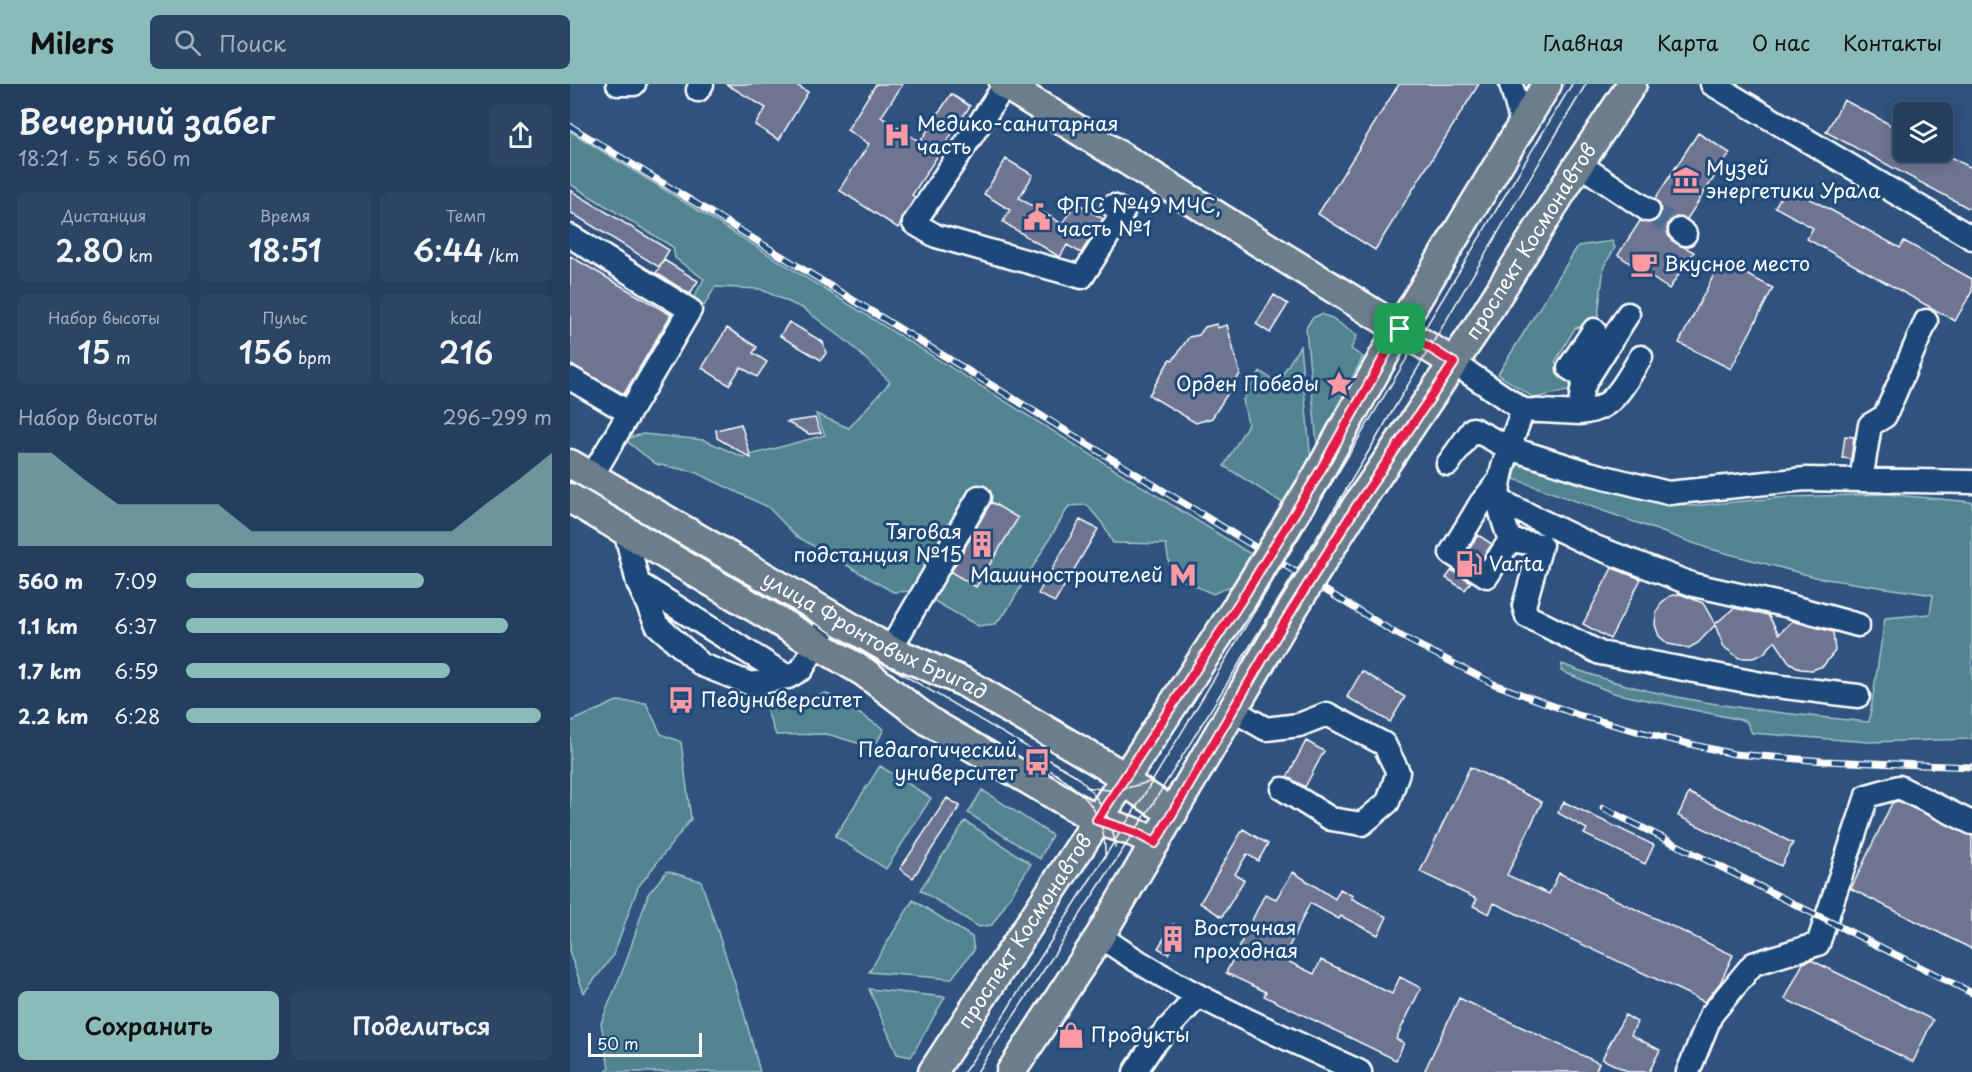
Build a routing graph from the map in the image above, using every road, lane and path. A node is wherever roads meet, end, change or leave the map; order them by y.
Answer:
1 (618, 84) edge
2 (634, 84) edge
3 (1005, 84) edge
4 (1511, 84) edge
5 (1547, 84) edge
6 (1632, 84) edge
7 (1712, 84) edge
8 (1522, 124) junction
9 (1579, 165) junction
10 (1113, 206) dead end
11 (1648, 210) tunnel mouth
12 (570, 236) edge
13 (1972, 238) edge
14 (1628, 314) dead end
15 (1926, 321) dead end
16 (1400, 329) junction
17 (1594, 330) dead end
18 (1641, 357) dead end
19 (1454, 363) junction
20 (570, 378) edge
21 (1587, 379) junction
22 (1523, 410) junction
23 (628, 412) junction
24 (1579, 413) junction
25 (1509, 448) junction
26 (1448, 464) dead end
27 (581, 470) edge
28 (1861, 480) junction
29 (1972, 482) edge
30 (1498, 491) junction
31 (979, 498) dead end
32 (571, 501) edge
33 (625, 530) junction
34 (1510, 540) junction
35 (638, 583) junction
36 (832, 616) junction
37 (1858, 625) dead end
38 (817, 643) junction
39 (890, 650) junction
40 (788, 677) junction
41 (1858, 696) dead end
42 (1233, 710) junction
43 (1125, 777) junction
44 (1283, 789) dead end
45 (1173, 813) junction
46 (1097, 820) junction
47 (1972, 823) edge
48 (1155, 843) junction
49 (1100, 936) junction
50 (1198, 996) junction
51 (933, 1072) edge
52 (1011, 1072) edge
53 (1136, 1072) edge
54 (1360, 1072) edge
55 (1688, 1072) edge

1 - 2 street
3 - 10 street
3 - 16 main road
4 - 8 street
5 - 8 main road, проспект Космонавтов
6 - 9 main road, проспект Космонавтов
7 - 13 street
8 - 16 main road, проспект Космонавтов
9 - 11 street
9 - 19 main road, проспект Космонавтов
12 - 23 street
14 - 21 street
15 - 28 street
16 - 19 main road
16 - 43 main road, проспект Космонавтов, bridge
17 - 21 street
18 - 24 street
19 - 22 street
19 - 42 main road, проспект Космонавтов, bridge
20 - 23 street
21 - 24 street
22 - 24 street
22 - 25 street
23 - 27 street
25 - 26 street
25 - 28 street
25 - 30 street
27 - 36 main road, улица Фронтовых Бригад
28 - 29 street
30 - 34 street
30 - 34 street
30 - 37 street
31 - 39 street
32 - 33 main road, улица Фронтовых Бригад
33 - 35 street
33 - 38 main road, улица Фронтовых Бригад
34 - 41 street
35 - 40 street
35 - 40 street
36 - 38 street
36 - 39 main road, улица Фронтовых Бригад
38 - 40 street
38 - 46 main road, улица Фронтовых Бригад
39 - 43 main road, улица Фронтовых Бригад
42 - 44 street
42 - 45 main road, проспект Космонавтов
43 - 45 main road, улица Фронтовых Бригад
43 - 46 main road, проспект Космонавтов
45 - 48 main road, проспект Космонавтов
46 - 48 main road, улица Фронтовых Бригад
46 - 51 main road, проспект Космонавтов
47 - 55 street
48 - 49 main road, проспект Космонавтов
49 - 50 street
49 - 52 main road, проспект Космонавтов
50 - 53 street
50 - 54 street

